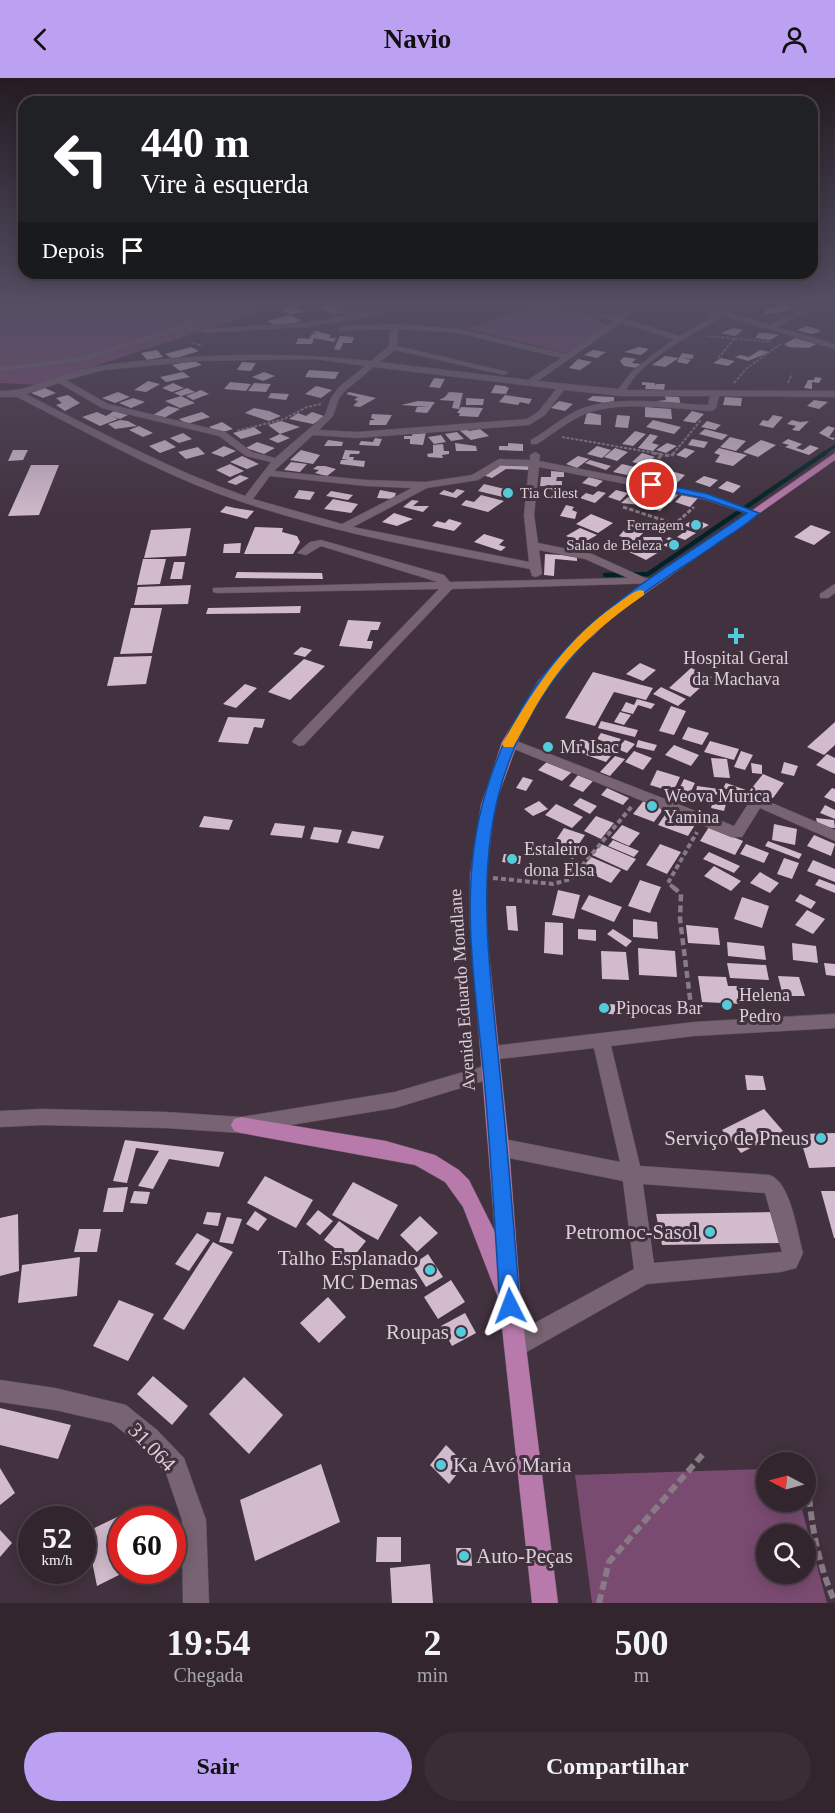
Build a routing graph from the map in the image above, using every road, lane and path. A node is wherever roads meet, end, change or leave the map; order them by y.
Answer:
1 (70, 376) edge
2 (358, 376) edge
3 (490, 376) edge
4 (513, 376) edge
5 (539, 376) edge
6 (630, 376) edge
7 (740, 376) edge
8 (58, 379) junction
9 (532, 381) junction
10 (561, 388) junction
11 (620, 393) junction
12 (715, 393) junction
13 (731, 393) junction
14 (0, 394) edge
15 (19, 394) junction
16 (834, 394) edge
17 (326, 403) dead end
18 (712, 408) junction
19 (529, 422) junction
20 (311, 432) junction
21 (222, 434) junction
22 (550, 435) junction
23 (534, 442) junction
24 (663, 454) junction
25 (835, 456) edge
26 (277, 461) junction
27 (535, 463) junction
28 (266, 473) junction
29 (634, 481) junction
30 (425, 484) junction
31 (705, 496) junction
32 (247, 500) junction
33 (623, 507) dead end
34 (754, 513) junction
35 (341, 529) junction
36 (532, 545) junction
37 (302, 553) dead end
38 (534, 566) junction
39 (651, 582) junction
40 (538, 583) junction
41 (448, 586) junction
42 (835, 587) edge
43 (217, 590) dead end
44 (824, 596) dead end
45 (299, 742) dead end
46 (509, 742) junction
47 (641, 795) junction
48 (704, 820) junction
49 (835, 836) edge
50 (478, 876) junction
51 (835, 1021) edge
52 (694, 1029) junction
53 (601, 1040) junction
54 (491, 1062) junction
55 (0, 1119) edge
56 (241, 1125) junction
57 (499, 1148) junction
58 (632, 1174) junction
59 (645, 1274) junction
60 (510, 1306) junction
61 (515, 1346) junction
62 (0, 1391) edge
63 (704, 1453) dead end
64 (810, 1512) edge
65 (835, 1602) edge
66 (196, 1603) edge
67 (545, 1603) edge
68 (599, 1603) edge

1 - 8 street
2 - 20 street
3 - 9 street
4 - 9 street
5 - 9 street
6 - 11 street
7 - 13 path
8 - 15 street
8 - 21 street
9 - 10 street
10 - 11 street
10 - 19 street
11 - 12 street
12 - 13 street
12 - 18 street
13 - 16 street
14 - 15 street
15 - 32 street
17 - 21 path
18 - 22 street
18 - 24 path
19 - 20 street
19 - 23 street
20 - 26 street
21 - 26 street
22 - 23 street
22 - 24 path
23 - 27 street
24 - 29 path
25 - 34 main road, Avenida Eduardo Mondlane
26 - 28 street
27 - 29 street
27 - 30 street
27 - 36 street
28 - 30 street
28 - 32 street
29 - 31 street
30 - 35 street
31 - 33 path
31 - 34 street
32 - 35 street
34 - 39 main road, Avenida Eduardo Mondlane
35 - 38 street
36 - 38 street
36 - 39 street
37 - 41 street
38 - 40 street
39 - 40 street
39 - 46 main road, Avenida Eduardo Mondlane
40 - 41 street
41 - 43 street
41 - 45 street
42 - 44 street
46 - 47 street
46 - 50 main road, Avenida Eduardo Mondlane
47 - 48 street
47 - 50 path
48 - 49 street
48 - 52 path
50 - 54 main road, Avenida Eduardo Mondlane
51 - 52 street
52 - 53 street
53 - 54 street
53 - 58 street
54 - 56 street
54 - 57 main road, Avenida Eduardo Mondlane
55 - 56 street
56 - 60 main road
57 - 58 street
57 - 60 main road, Avenida Eduardo Mondlane
58 - 59 street
58 - 59 street
59 - 61 street
60 - 61 main road, Avenida Eduardo Mondlane
61 - 67 main road, Avenida Eduardo Mondlane
62 - 66 street, 31.064
63 - 68 path
64 - 65 path

